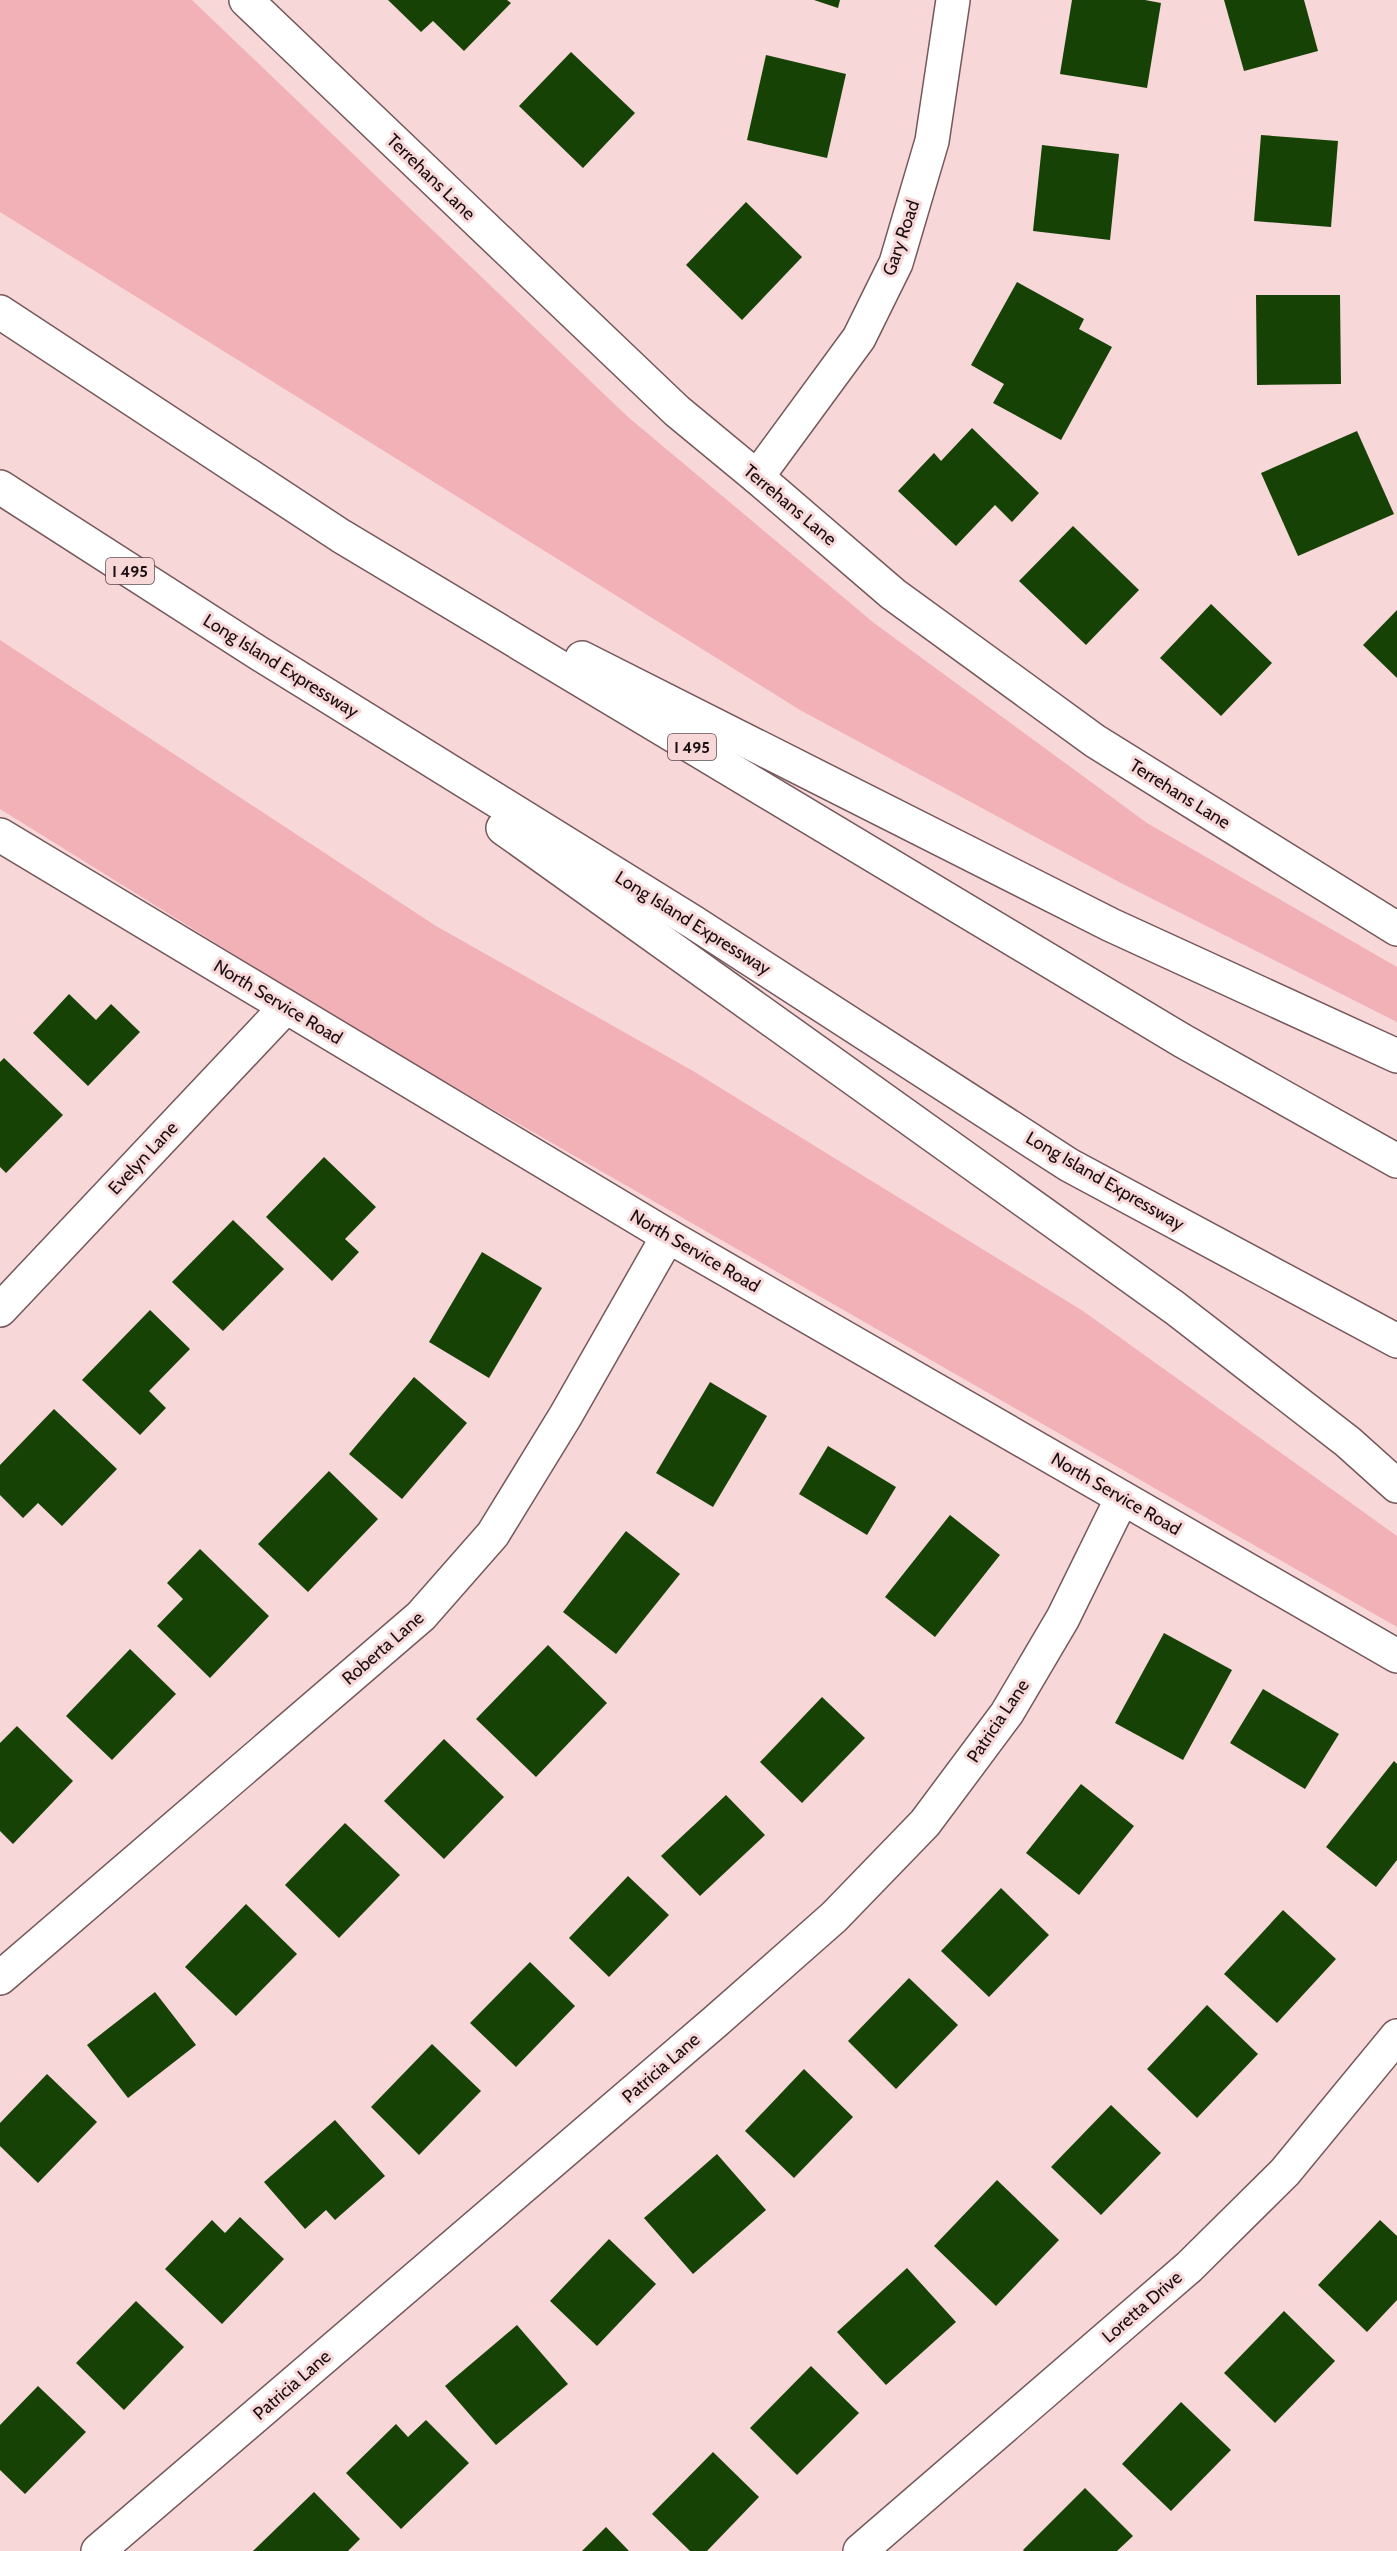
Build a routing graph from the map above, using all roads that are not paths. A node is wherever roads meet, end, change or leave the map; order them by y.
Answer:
1 (246, 0) edge
2 (953, 0) edge
3 (0, 312) edge
4 (757, 477) junction
5 (0, 487) edge
6 (341, 536) junction
7 (260, 654) junction
8 (0, 835) edge
9 (1397, 929) edge
10 (286, 1007) junction
11 (1397, 1056) edge
12 (1397, 1161) edge
13 (668, 1236) junction
14 (0, 1310) edge
15 (1397, 1341) edge
16 (1397, 1486) edge
17 (1122, 1498) junction
18 (1397, 1656) edge
19 (0, 1978) edge
20 (1397, 2036) edge
21 (98, 2551) edge
22 (860, 2551) edge

1 - 4 main road, Terrehans Lane
2 - 4 main road, Gary Road
3 - 6 main road, I 495
4 - 9 main road, Terrehans Lane
5 - 7 main road, Long Island Expressway / I 495
6 - 11 main road
6 - 12 main road, I 495
7 - 15 main road, Long Island Expressway / I 495
7 - 16 main road
8 - 10 main road, North Service Road
10 - 13 main road, North Service Road
10 - 14 main road, Evelyn Lane
13 - 17 main road, North Service Road
13 - 19 main road, Roberta Lane
17 - 18 main road, North Service Road
17 - 21 main road, Patricia Lane
20 - 22 main road, Loretta Drive

